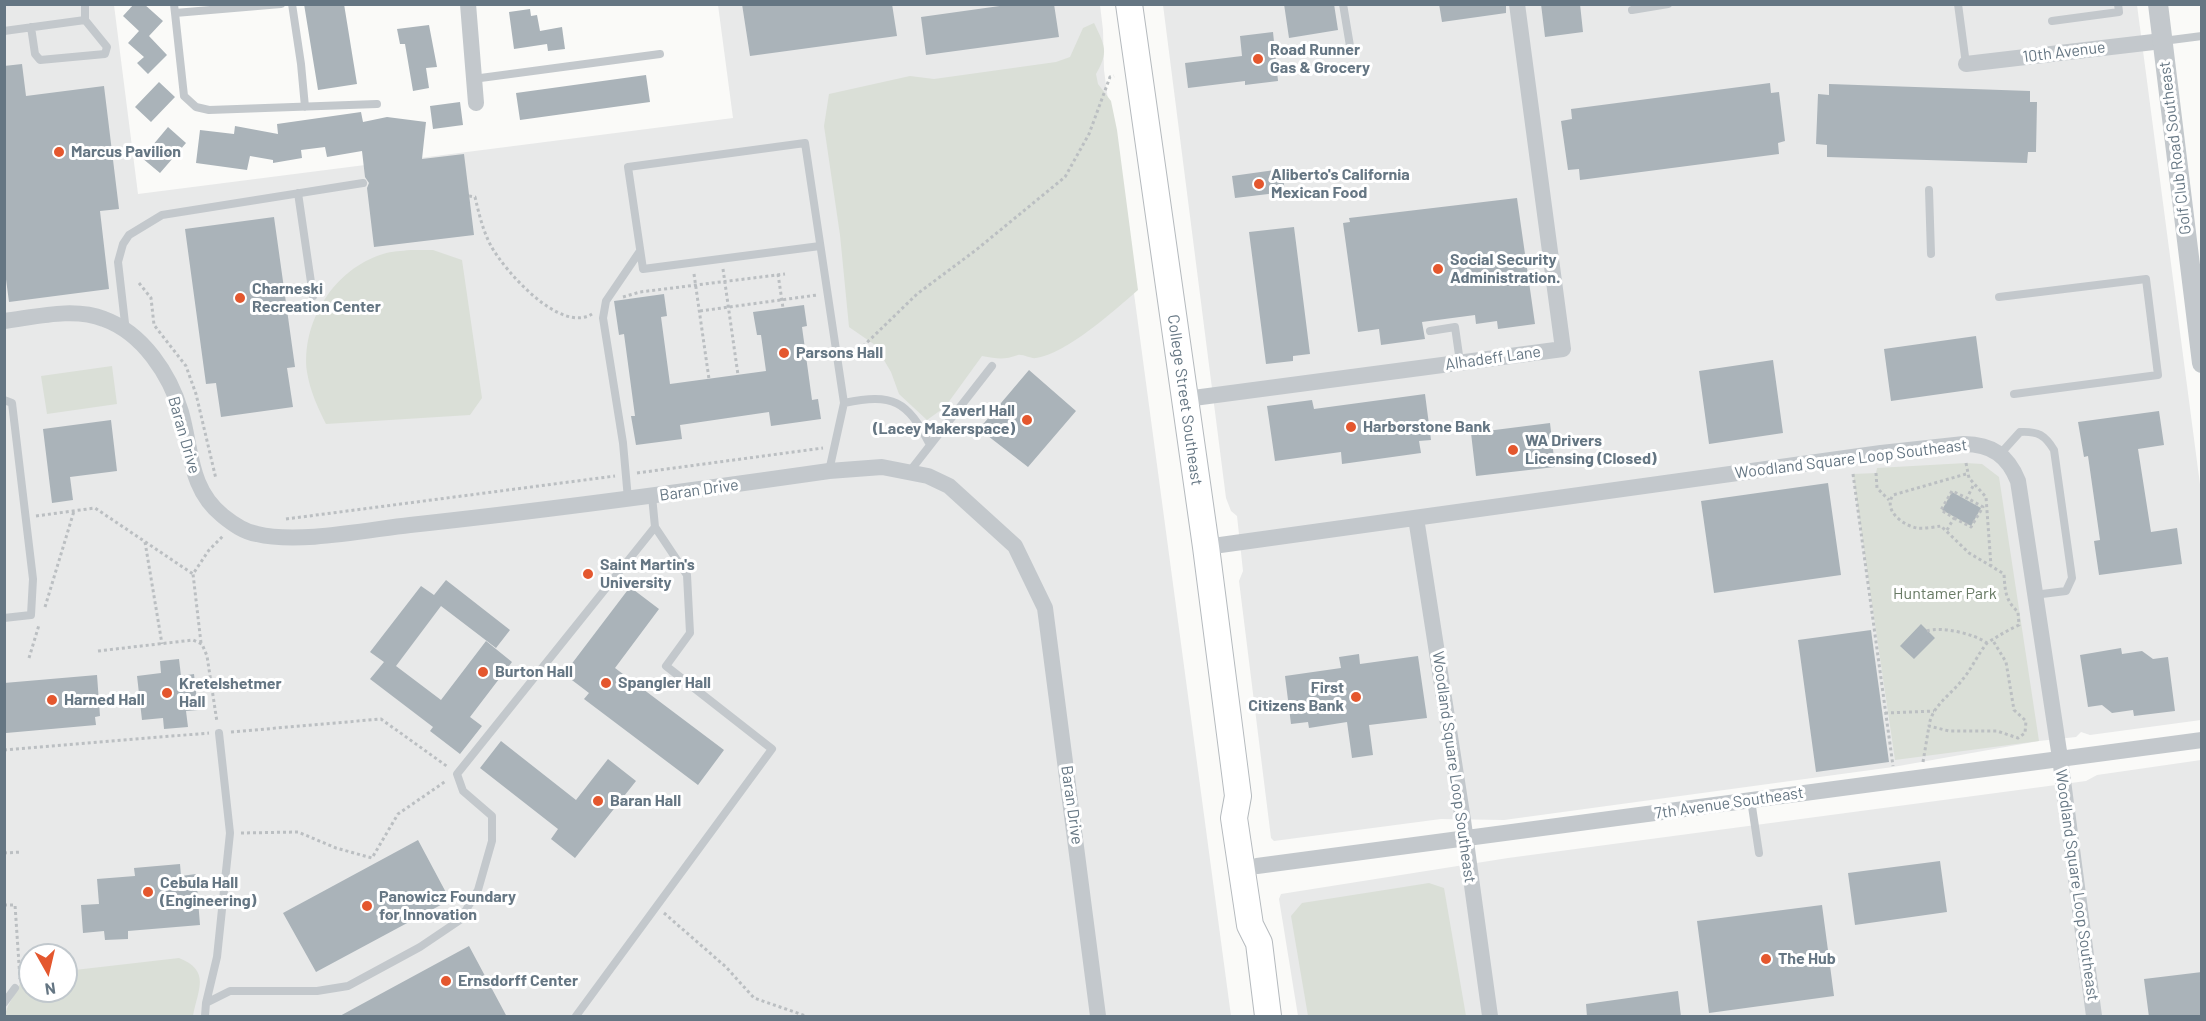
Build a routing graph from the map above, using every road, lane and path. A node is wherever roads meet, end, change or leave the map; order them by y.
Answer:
1 (86, 4) edge
2 (281, 4) edge
3 (292, 4) edge
4 (468, 4) edge
5 (1129, 4) edge
6 (1343, 4) edge
7 (1517, 4) edge
8 (1668, 4) edge
9 (1958, 4) edge
10 (2118, 4) edge
11 (2158, 4) edge
12 (175, 9) edge
13 (1632, 10) dead end
14 (85, 20) junction
15 (2052, 21) dead end
16 (32, 27) junction
17 (4, 31) edge
18 (2202, 36) edge
19 (2162, 41) junction
20 (1350, 46) dead end
21 (660, 54) dead end
22 (1966, 64) joint
23 (1114, 76) dead end
24 (472, 79) junction
25 (476, 103) dead end
26 (377, 104) dead end
27 (304, 106) junction
28 (363, 183) dead end
29 (1929, 190) dead end
30 (298, 194) junction
31 (469, 196) dead end
32 (820, 246) junction
33 (640, 251) junction
34 (1931, 254) dead end
35 (2195, 255) edge
36 (721, 259) junction
37 (693, 263) junction
38 (778, 274) junction
39 (784, 274) dead end
40 (724, 281) junction
41 (140, 283) dead end
42 (696, 285) junction
43 (827, 294) junction
44 (314, 296) dead end
45 (2000, 297) dead end
46 (782, 300) junction
47 (606, 301) junction
48 (728, 307) junction
49 (783, 308) dead end
50 (699, 311) junction
51 (4, 321) edge
52 (1430, 331) dead end
53 (126, 333) junction
54 (1460, 362) junction
55 (2202, 363) edge
56 (992, 366) dead end
57 (839, 371) junction
58 (738, 375) dead end
59 (709, 379) dead end
60 (2014, 394) dead end
61 (1186, 399) junction
62 (4, 400) edge
63 (844, 403) junction
64 (930, 445) junction
65 (834, 447) junction
66 (2001, 453) junction
67 (1966, 463) dead end
68 (829, 471) junction
69 (910, 471) junction
70 (1876, 473) dead end
71 (625, 474) junction
72 (1853, 474) dead end
73 (1966, 474) junction
74 (1974, 484) junction
75 (219, 487) dead end
76 (652, 496) junction
77 (1967, 498) junction
78 (628, 499) junction
79 (1889, 500) junction
80 (74, 512) junction
81 (26, 518) junction
82 (1416, 518) junction
83 (1954, 518) junction
84 (279, 520) dead end
85 (234, 524) junction
86 (655, 526) junction
87 (1947, 530) junction
88 (145, 542) junction
89 (1206, 547) junction
90 (1991, 566) junction
91 (194, 574) junction
92 (2034, 595) junction
93 (43, 613) dead end
94 (4, 618) edge
95 (39, 624) dead end
96 (1927, 631) dead end
97 (1992, 639) junction
98 (1987, 642) junction
99 (162, 644) junction
100 (201, 644) junction
101 (98, 651) dead end
102 (29, 658) dead end
103 (1934, 711) junction
104 (1885, 712) junction
105 (1929, 726) junction
106 (219, 733) junction
107 (2202, 740) edge
108 (4, 750) edge
109 (2060, 758) junction
110 (457, 774) junction
111 (1922, 779) junction
112 (1895, 782) junction
113 (1238, 796) junction
114 (1751, 800) junction
115 (230, 833) junction
116 (1465, 840) junction
117 (22, 852) dead end
118 (4, 853) edge
119 (1758, 853) dead end
120 (1257, 866) junction
121 (4, 905) edge
122 (656, 906) junction
123 (1260, 943) junction
124 (15, 988) joint
125 (4, 1002) edge
126 (206, 1003) junction
127 (205, 1017) edge
128 (576, 1017) edge
129 (806, 1017) edge
130 (1098, 1017) edge
131 (1268, 1017) edge
132 (1490, 1017) edge
133 (2094, 1017) edge

1 - 14 lane
2 - 12 lane
3 - 27 lane
4 - 24 street
5 - 61 main road, College Street Southeast
6 - 20 lane
7 - 54 street, Alhadeff Lane
8 - 13 lane
9 - 22 lane
10 - 15 lane
11 - 19 street, Golf Club Road Southeast
12 - 27 lane
14 - 16 lane
14 - 16 lane
16 - 17 lane
18 - 19 lane
19 - 22 street, 10th Avenue
19 - 35 street, Golf Club Road Southeast
21 - 24 lane
23 - 57 path
24 - 25 street
26 - 27 lane
28 - 30 lane
29 - 34 lane
30 - 44 lane
30 - 53 lane
31 - 47 path
32 - 33 lane
32 - 36 lane
32 - 43 lane
33 - 37 lane
33 - 47 lane
35 - 55 street, Golf Club Road Southeast
36 - 37 lane
36 - 40 path
37 - 42 path
38 - 39 path
38 - 40 path
38 - 46 path
40 - 42 path
40 - 48 path
41 - 75 path
42 - 47 path
42 - 50 path
43 - 46 path
43 - 57 lane
45 - 60 lane
46 - 48 path
46 - 49 path
47 - 71 lane
48 - 50 path
48 - 58 path
50 - 59 path
51 - 53 street, Baran Drive
52 - 54 lane
53 - 85 street, Baran Drive
54 - 61 street, Alhadeff Lane
56 - 64 lane
57 - 63 lane
61 - 89 main road, College Street Southeast
62 - 81 lane
63 - 64 lane
63 - 65 lane
64 - 69 lane
65 - 68 lane
65 - 71 path
66 - 82 street, Woodland Square Loop Southeast
66 - 92 street, Woodland Square Loop Southeast
66 - 92 lane
67 - 73 path
68 - 69 street, Baran Drive
68 - 76 street, Baran Drive
69 - 130 street, Baran Drive
70 - 79 path
71 - 78 lane
71 - 84 path
72 - 104 path
73 - 74 path
73 - 79 path
74 - 77 path
74 - 90 path
76 - 78 street, Baran Drive
76 - 86 lane
77 - 83 path
77 - 83 path
78 - 85 street, Baran Drive
79 - 87 path
80 - 81 path
80 - 88 path
80 - 93 path
81 - 94 lane
82 - 89 street, Woodland Square Loop Southeast
82 - 116 street, Woodland Square Loop Southeast
83 - 87 path
85 - 91 path
86 - 110 lane
86 - 122 lane
87 - 90 path
88 - 91 path
88 - 99 path
89 - 113 main road, College Street Southeast
90 - 97 path
91 - 100 path
92 - 109 street, Woodland Square Loop Southeast
95 - 102 path
96 - 98 path
97 - 98 path
97 - 105 path
98 - 103 path
99 - 100 path
99 - 101 path
100 - 106 path
103 - 104 path
103 - 105 path
104 - 112 path
105 - 111 path
106 - 108 path
106 - 110 path
106 - 115 lane
107 - 109 street, 7th Avenue Southeast
109 - 111 street, 7th Avenue Southeast
109 - 133 street, Woodland Square Loop Southeast
110 - 115 path
110 - 126 lane
111 - 112 street, 7th Avenue Southeast
112 - 114 street, 7th Avenue Southeast
113 - 120 main road, College Street Southeast
113 - 123 main road, College Street Southeast
114 - 116 street, 7th Avenue Southeast
114 - 119 lane
115 - 126 lane
116 - 120 street, 7th Avenue Southeast
116 - 132 street, Woodland Square Loop Southeast
117 - 118 path
120 - 123 main road, College Street Southeast
121 - 124 path
122 - 128 lane
122 - 129 path
123 - 131 main road, College Street Southeast
124 - 125 lane
126 - 127 lane

